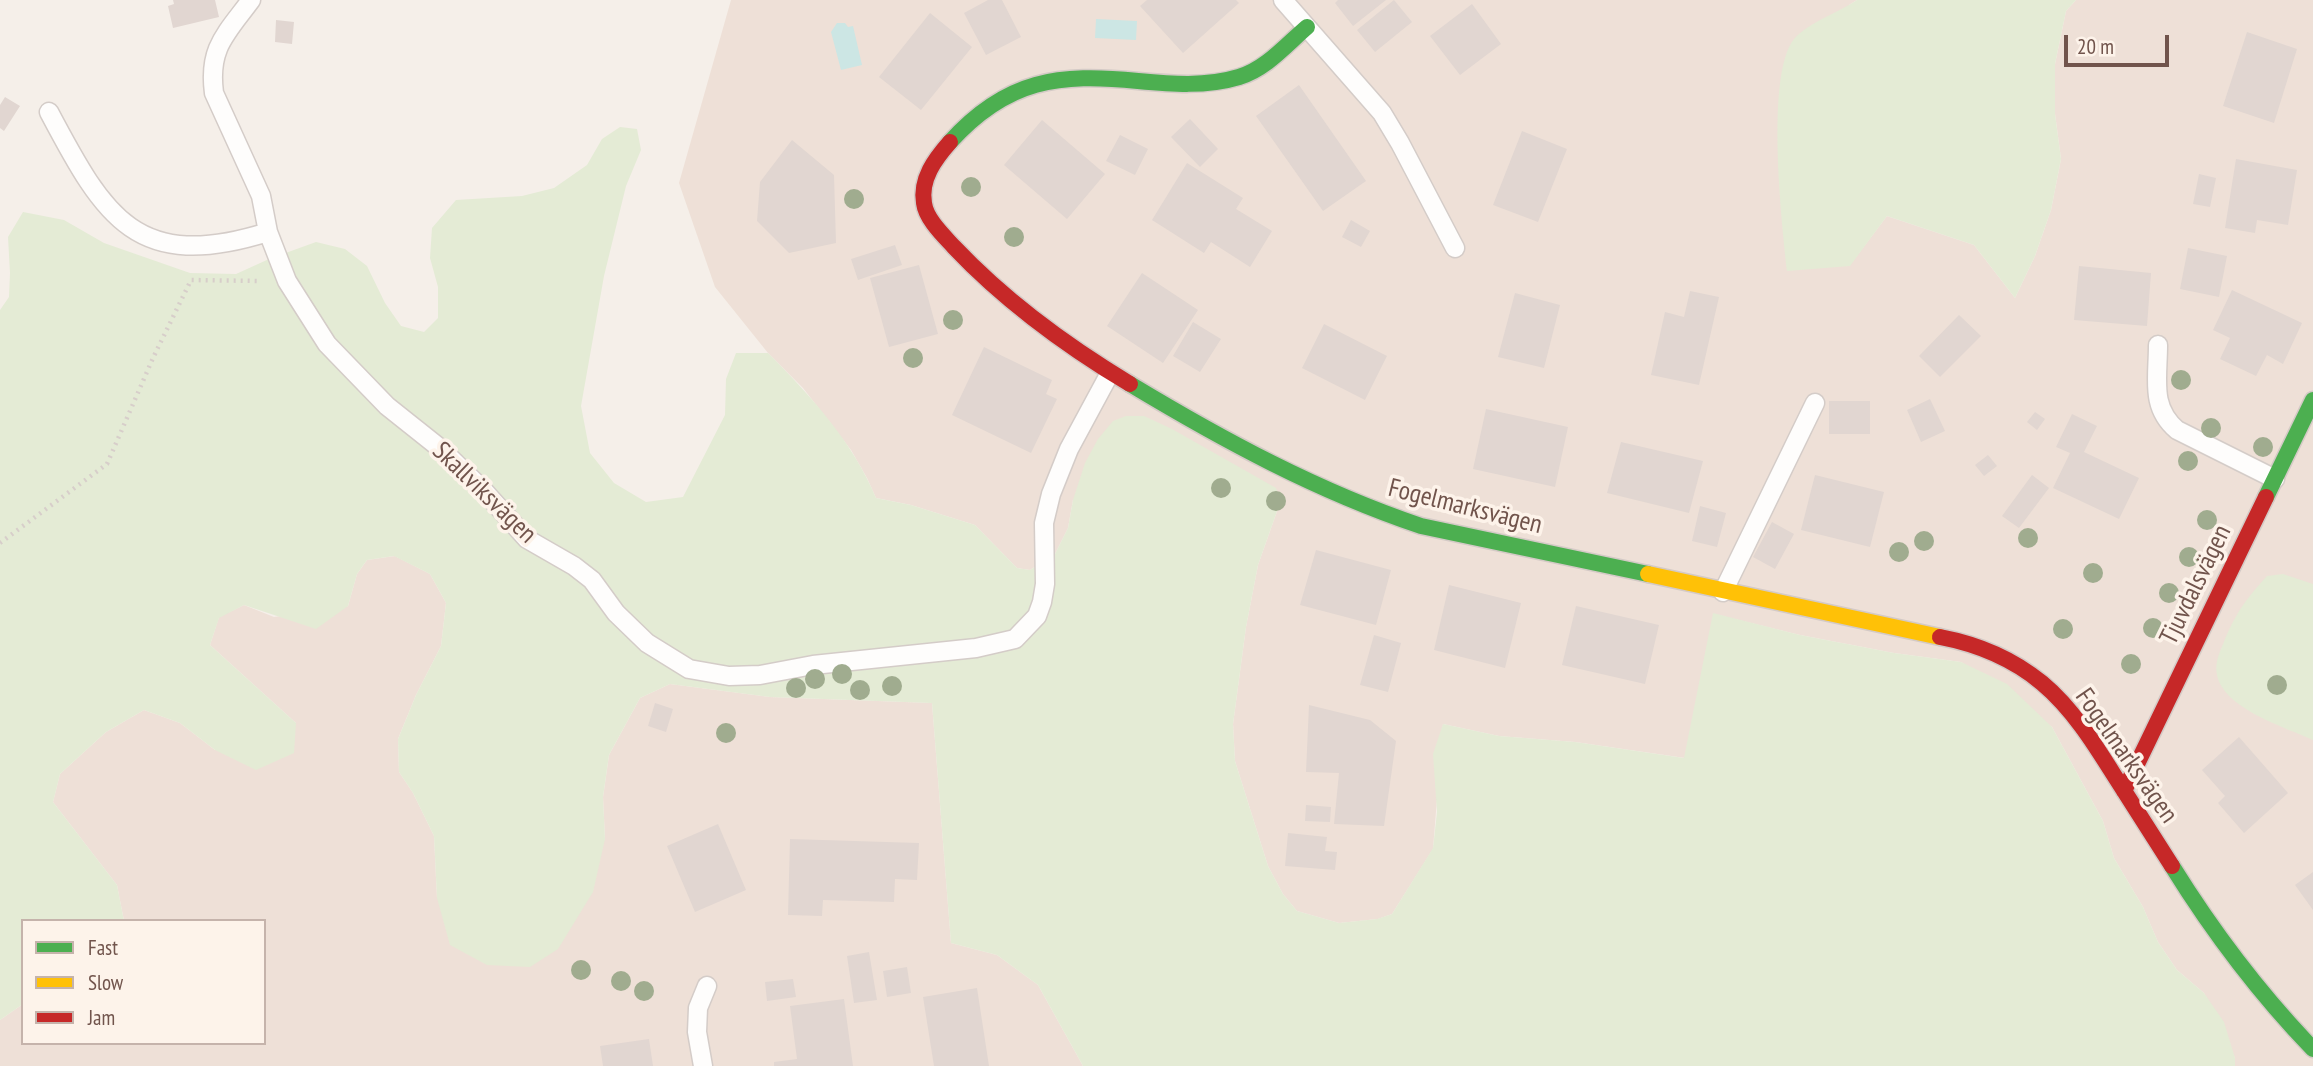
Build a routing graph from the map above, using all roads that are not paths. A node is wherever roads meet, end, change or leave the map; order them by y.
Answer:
1 (251, 0) edge
2 (1283, 0) edge
3 (1307, 27) junction
4 (49, 112) dead end
5 (268, 232) junction
6 (1455, 248) dead end
7 (2158, 345) dead end
8 (1110, 373) junction
9 (2313, 400) edge
10 (1815, 403) dead end
11 (2275, 480) junction
12 (1723, 592) junction
13 (2124, 791) junction
14 (707, 986) dead end
15 (2313, 1049) edge
16 (703, 1066) edge

1 - 5 lane, Skallviksvägen
2 - 3 lane
3 - 6 lane
3 - 8 street, Fogelmarksvägen
4 - 5 lane
5 - 8 lane, Skallviksvägen
7 - 11 lane
8 - 12 street, Fogelmarksvägen
9 - 11 street, Tjuvdalsvägen
10 - 12 lane
11 - 13 street, Tjuvdalsvägen
12 - 13 street, Fogelmarksvägen
13 - 15 street, Fogelmarksvägen
14 - 16 lane

